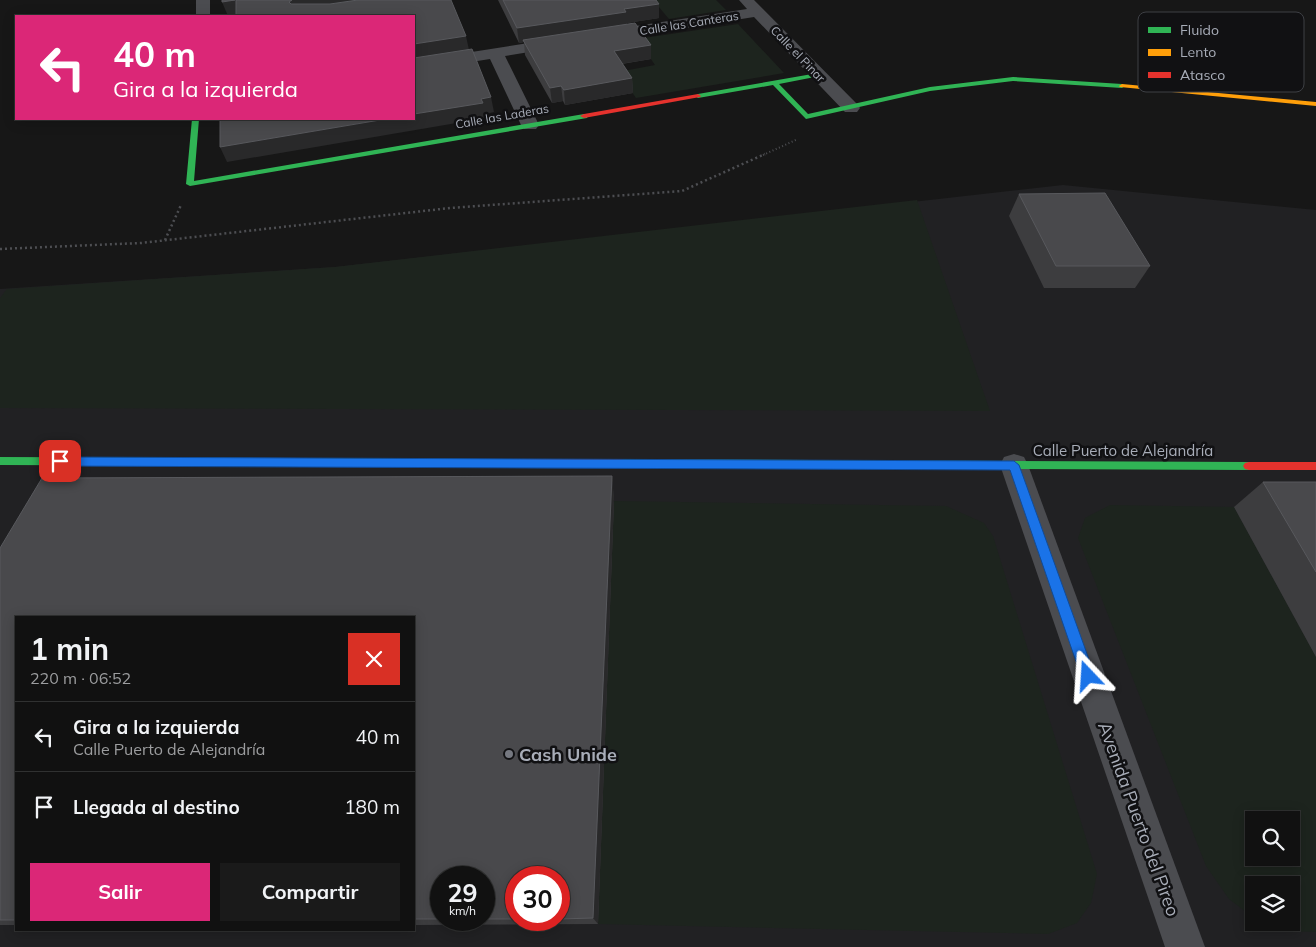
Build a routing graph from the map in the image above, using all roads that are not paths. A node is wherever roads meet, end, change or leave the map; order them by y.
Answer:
1 (203, 0) edge
2 (746, 0) edge
3 (757, 12) junction
4 (203, 15) edge
5 (495, 53) junction
6 (415, 66) edge
7 (818, 75) junction
8 (775, 83) junction
9 (1138, 88) edge
10 (1186, 92) edge
11 (1316, 104) edge
12 (851, 108) junction
13 (195, 120) edge
14 (530, 125) junction
15 (0, 461) edge
16 (1014, 465) junction
17 (1316, 466) edge
18 (1185, 947) edge

1 - 4 street
2 - 3 street, Calle el Pinar
3 - 5 street, Calle las Canteras
3 - 7 street, Calle el Pinar
5 - 6 street, Calle las Canteras
5 - 14 street
7 - 8 street, Calle las Laderas
7 - 12 street, Calle el Pinar
8 - 12 street
8 - 14 street, Calle las Laderas
9 - 12 street
10 - 11 street
13 - 14 street, Calle las Laderas
15 - 16 street, Calle Puerto de Alejandría
16 - 17 street, Calle Puerto de Alejandría
16 - 18 street, Avenida Puerto del Pireo

